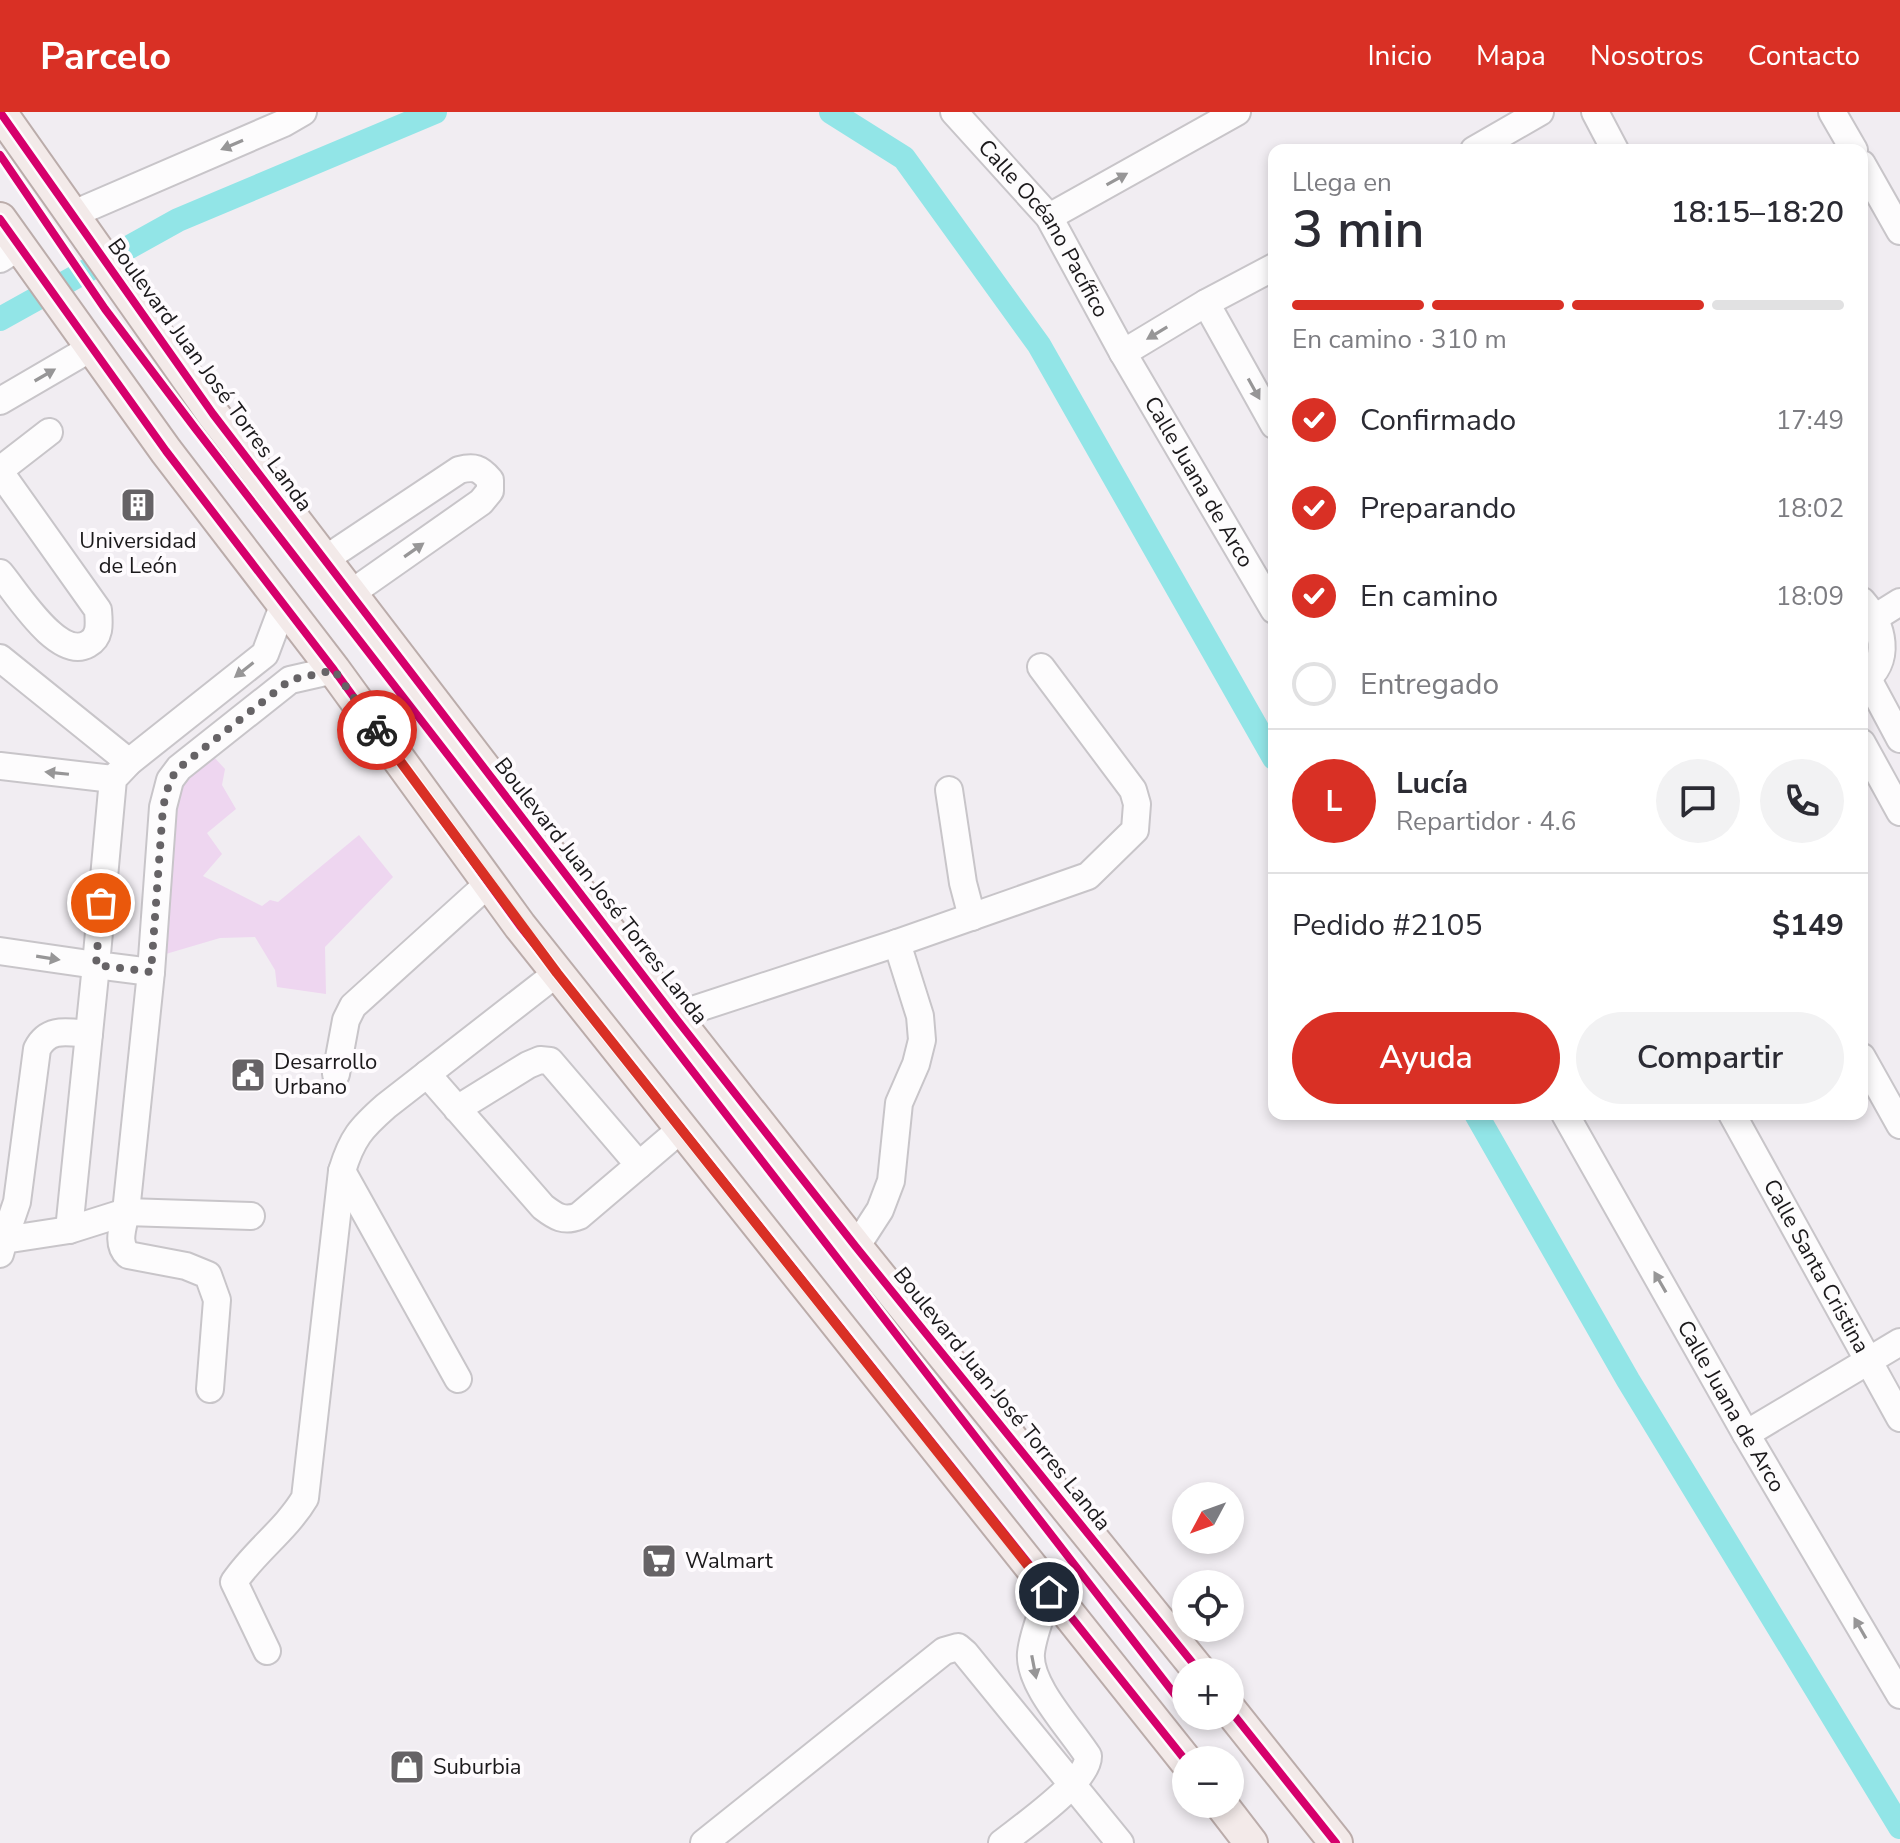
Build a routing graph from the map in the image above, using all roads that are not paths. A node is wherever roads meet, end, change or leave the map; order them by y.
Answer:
1 (0, 112) edge
2 (303, 112) edge
3 (954, 112) edge
4 (1237, 112) edge
5 (1540, 112) edge
6 (1595, 112) edge
7 (1832, 112) edge
8 (1498, 132) edge
9 (1612, 144) edge
10 (1851, 144) edge
11 (1868, 175) edge
12 (1049, 217) junction
13 (0, 219) edge
14 (80, 228) junction
15 (1900, 231) edge
16 (9, 253) edge
17 (1268, 270) edge
18 (1206, 303) junction
19 (85, 340) junction
20 (1123, 353) junction
21 (0, 401) edge
22 (1268, 414) edge
23 (49, 432) dead end
24 (0, 471) edge
25 (353, 540) junction
26 (324, 560) junction
27 (0, 573) edge
28 (380, 574) junction
29 (350, 594) junction
30 (1268, 600) edge
31 (1900, 602) edge
32 (283, 606) junction
33 (1869, 609) edge
34 (0, 658) edge
35 (1041, 667) dead end
36 (334, 670) junction
37 (1868, 676) edge
38 (1868, 686) edge
39 (1900, 739) edge
40 (1868, 754) edge
41 (0, 766) edge
42 (121, 770) junction
43 (949, 790) dead end
44 (1900, 812) edge
45 (489, 883) junction
46 (972, 917) junction
47 (897, 943) junction
48 (0, 951) edge
49 (96, 965) junction
50 (151, 972) junction
51 (557, 973) junction
52 (674, 1016) junction
53 (89, 1034) junction
54 (1868, 1068) edge
55 (336, 1074) dead end
56 (427, 1074) junction
57 (457, 1109) junction
58 (1568, 1120) edge
59 (1735, 1120) edge
60 (1900, 1125) edge
61 (680, 1130) junction
62 (639, 1165) junction
63 (342, 1171) junction
64 (126, 1212) junction
65 (251, 1216) dead end
66 (69, 1230) junction
67 (1, 1244) edge
68 (856, 1247) junction
69 (1900, 1342) edge
70 (1868, 1361) junction
71 (458, 1379) dead end
72 (210, 1389) dead end
73 (1900, 1418) edge
74 (1746, 1434) junction
75 (1049, 1592) junction
76 (267, 1651) dead end
77 (1189, 1658) edge
78 (1900, 1695) edge
79 (1244, 1728) edge
80 (1174, 1746) edge
81 (1073, 1783) junction
82 (1232, 1818) edge
83 (704, 1843) edge
84 (1002, 1843) edge
85 (1120, 1843) edge
86 (1251, 1843) edge
87 (1336, 1843) edge

1 - 14 main road, Boulevard Juan José Torres Landa
2 -> 14 street
3 - 12 street, Calle Océano Pacífico
12 -> 4 street
5 - 8 street
6 - 9 street
7 - 10 street
11 - 15 street
12 - 20 street, Calle Océano Pacífico
13 - 16 main road
14 - 26 main road, Boulevard Juan José Torres Landa
16 - 19 main road
17 - 18 street
18 -> 20 street
18 -> 22 street
21 -> 19 street
19 - 32 main road
20 - 30 street, Calle Juana de Arco
23 - 24 street
24 - 27 street
25 - 26 street
25 - 28 street
28 -> 25 street
26 - 29 main road, Boulevard Juan José Torres Landa
28 - 29 street
29 - 52 main road, Boulevard Juan José Torres Landa
31 - 33 street
32 - 36 main road
32 -> 42 street
33 - 37 street
34 - 42 street
35 - 46 street
36 - 45 main road
36 - 50 street
38 - 39 street
40 - 44 street
42 -> 41 street
42 - 49 street
43 - 46 street
45 - 51 main road
45 - 55 street
46 - 47 street
47 - 52 street
47 - 68 street
48 -> 49 street
49 - 50 street
49 - 53 street
50 - 64 street
51 - 56 street
51 - 61 main road
52 - 68 main road, Boulevard Juan José Torres Landa
53 - 66 street
53 - 67 street
54 - 60 street
56 - 57 street
56 - 63 street
57 - 62 street
57 - 62 street
74 -> 58 street, Calle Juana de Arco
59 - 70 street, Calle Santa Cristina
61 - 62 street
61 - 75 main road
63 - 71 street
63 - 76 street
64 - 65 street
64 - 66 street
64 - 72 street
66 - 67 street
68 - 77 main road, Boulevard Juan José Torres Landa
69 - 70 street
70 - 73 street, Calle Santa Cristina
70 - 74 street
78 -> 74 street, Calle Juana de Arco
75 - 80 main road
75 -> 81 street
79 - 87 main road
81 - 83 street
81 - 84 street
81 - 85 street
82 - 86 main road

